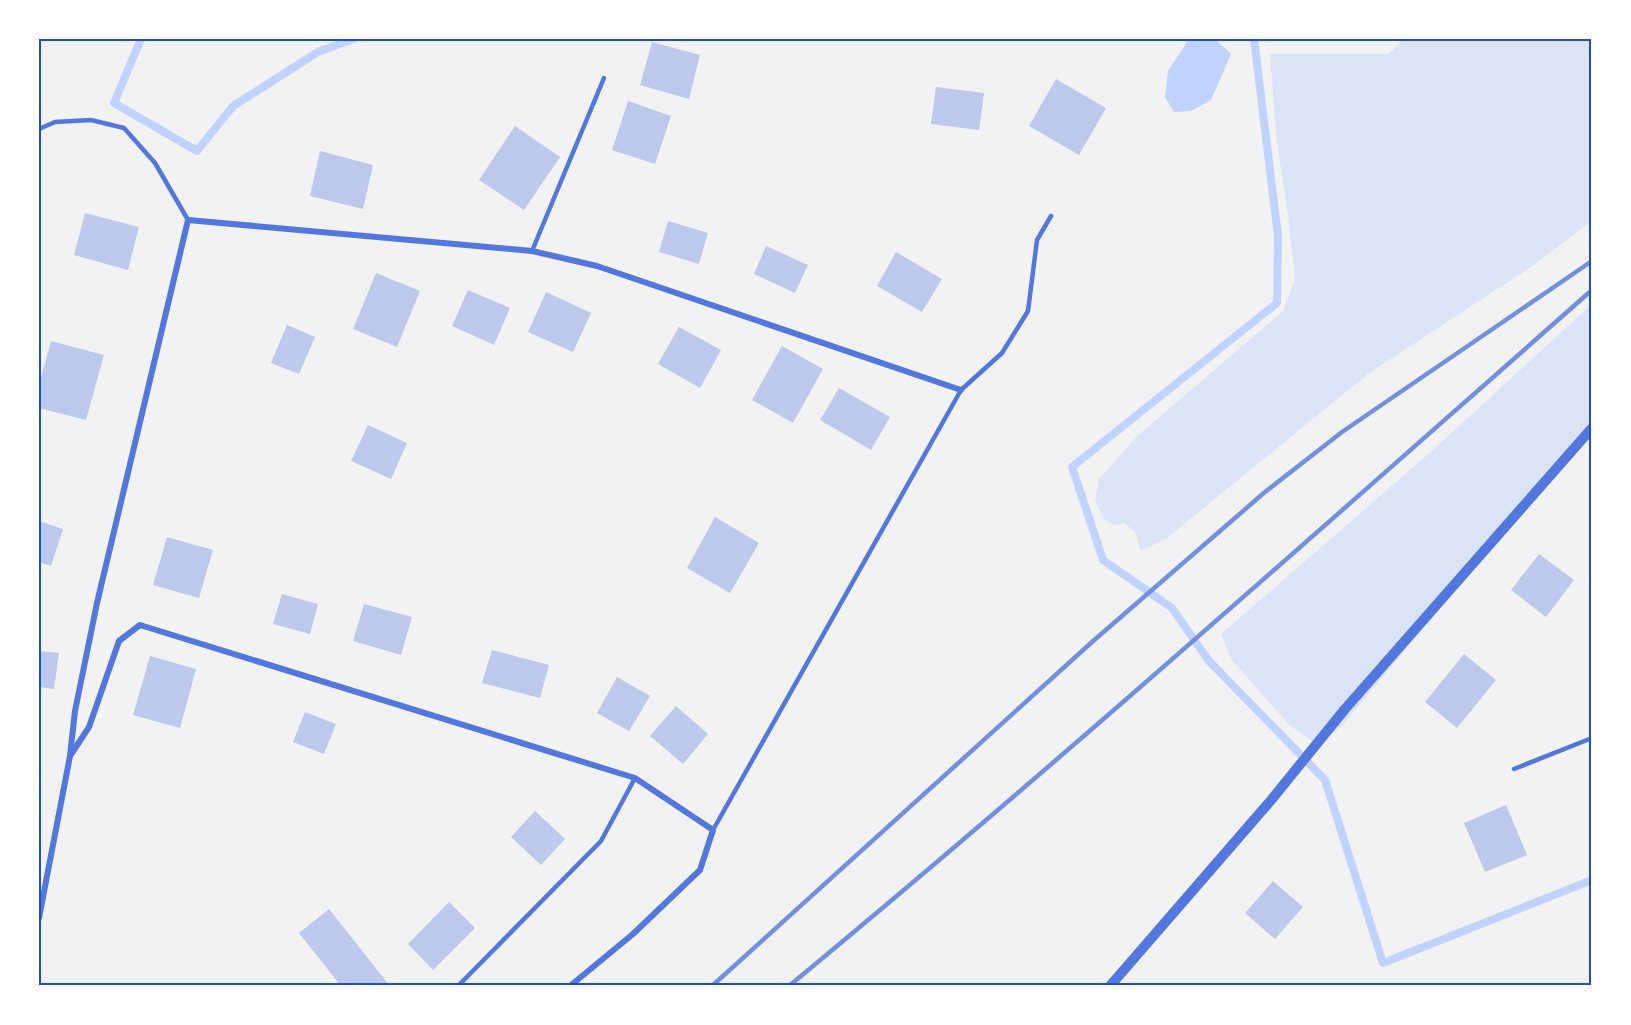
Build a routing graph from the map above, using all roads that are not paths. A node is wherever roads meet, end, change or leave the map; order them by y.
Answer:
1 (604, 78) dead end
2 (39, 129) edge
3 (1051, 216) dead end
4 (188, 220) junction
5 (532, 251) junction
6 (961, 390) junction
7 (1592, 428) edge
8 (1592, 738) edge
9 (70, 756) junction
10 (1514, 770) dead end
11 (635, 778) junction
12 (712, 830) junction
13 (39, 918) edge
14 (458, 986) edge
15 (570, 986) edge
16 (1110, 986) edge

1 - 5 lane
2 - 4 lane
3 - 6 lane
4 - 5 street
4 - 9 street
5 - 6 street
6 - 12 lane
7 - 16 street
8 - 10 lane
9 - 11 street
9 - 13 street
11 - 12 street
11 - 14 lane
12 - 15 street

